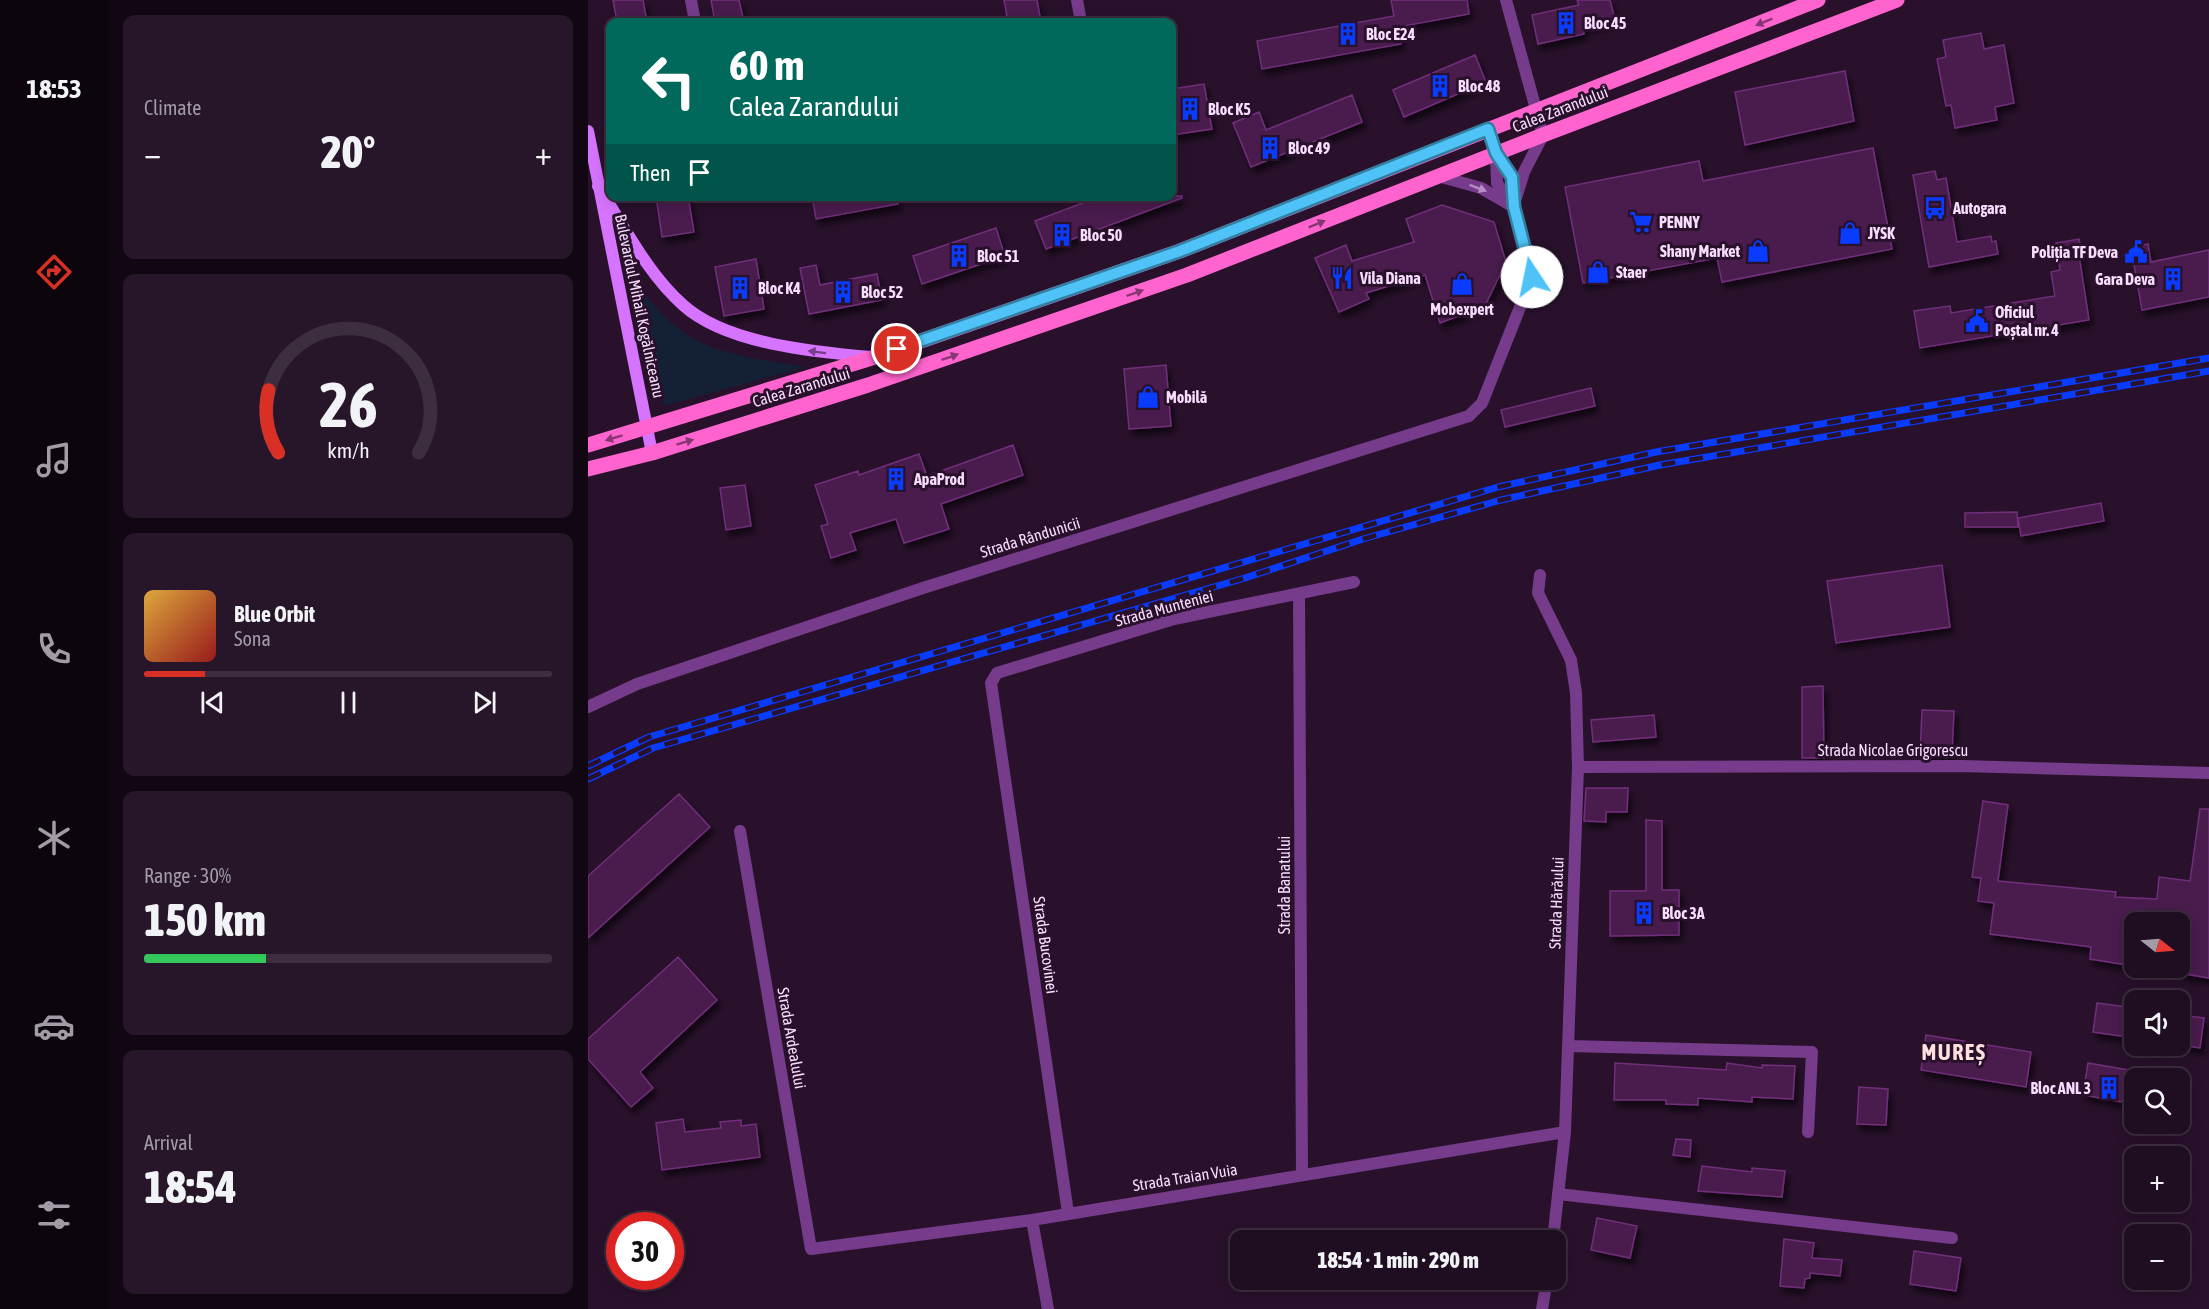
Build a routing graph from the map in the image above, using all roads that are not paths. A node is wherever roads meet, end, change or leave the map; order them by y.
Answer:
1 (691, 0) edge
2 (1077, 0) edge
3 (1506, 0) edge
4 (1818, 0) edge
5 (1897, 0) edge
6 (694, 18) edge
7 (1080, 18) edge
8 (1537, 110) junction
9 (1488, 129) junction
10 (588, 130) edge
11 (1543, 135) junction
12 (1496, 153) junction
13 (1438, 176) junction
14 (598, 186) junction
15 (606, 198) edge
16 (608, 201) edge
17 (1514, 207) junction
18 (875, 357) junction
19 (647, 428) junction
20 (588, 445) edge
21 (652, 453) junction
22 (588, 469) edge
23 (1540, 575) dead end
24 (1354, 582) dead end
25 (1299, 594) junction
26 (991, 682) joint
27 (588, 707) edge
28 (1578, 767) junction
29 (2209, 773) edge
30 (740, 831) dead end
31 (1568, 1046) junction
32 (1565, 1132) junction
33 (1808, 1132) dead end
34 (1302, 1175) junction
35 (1558, 1194) junction
36 (1068, 1213) junction
37 (1032, 1220) junction
38 (1554, 1230) edge
39 (1952, 1238) dead end
40 (810, 1249) joint
41 (1545, 1290) edge
42 (1048, 1309) edge
43 (1542, 1309) edge

1 - 6 street
2 - 7 street
3 - 8 street
4 -> 8 main road, Calea Zarandului
5 - 11 main road, Calea Zarandului
8 - 9 main road, Calea Zarandului
8 - 11 street
9 - 12 street
9 - 18 main road, Calea Zarandului
10 - 14 street, Bulevardul Mihail Kogălniceanu
11 - 12 main road, Calea Zarandului
11 - 17 street
12 - 13 main road, Calea Zarandului
12 - 17 street
13 -> 17 street
21 -> 13 main road, Calea Zarandului
15 -> 14 street
14 - 19 street, Bulevardul Mihail Kogălniceanu
18 -> 16 street
17 - 27 street, Strada Rândunicii
18 - 19 main road, Calea Zarandului
19 -> 20 main road, Calea Zarandului
19 - 21 street, Bulevardul Mihail Kogălniceanu
21 - 22 main road, Calea Zarandului
23 - 28 street, Strada Hărăului
24 - 25 street, Strada Munteniei
25 - 26 street, Strada Munteniei
25 - 34 street, Strada Banatului
26 - 36 street, Strada Bucovinei
28 - 29 street, Strada Nicolae Grigorescu
28 - 31 street, Strada Hărăului
30 - 40 street, Strada Ardealului
31 - 32 street, Strada Hărăului
31 - 33 street
32 - 34 street, Strada Traian Vuia
32 - 35 street, Strada Hărăului
34 - 36 street, Strada Traian Vuia
35 - 38 street, Strada Hărăului
35 - 39 street
36 - 37 street, Strada Traian Vuia
37 - 40 street, Strada Traian Vuia
37 - 42 street
41 - 43 street

